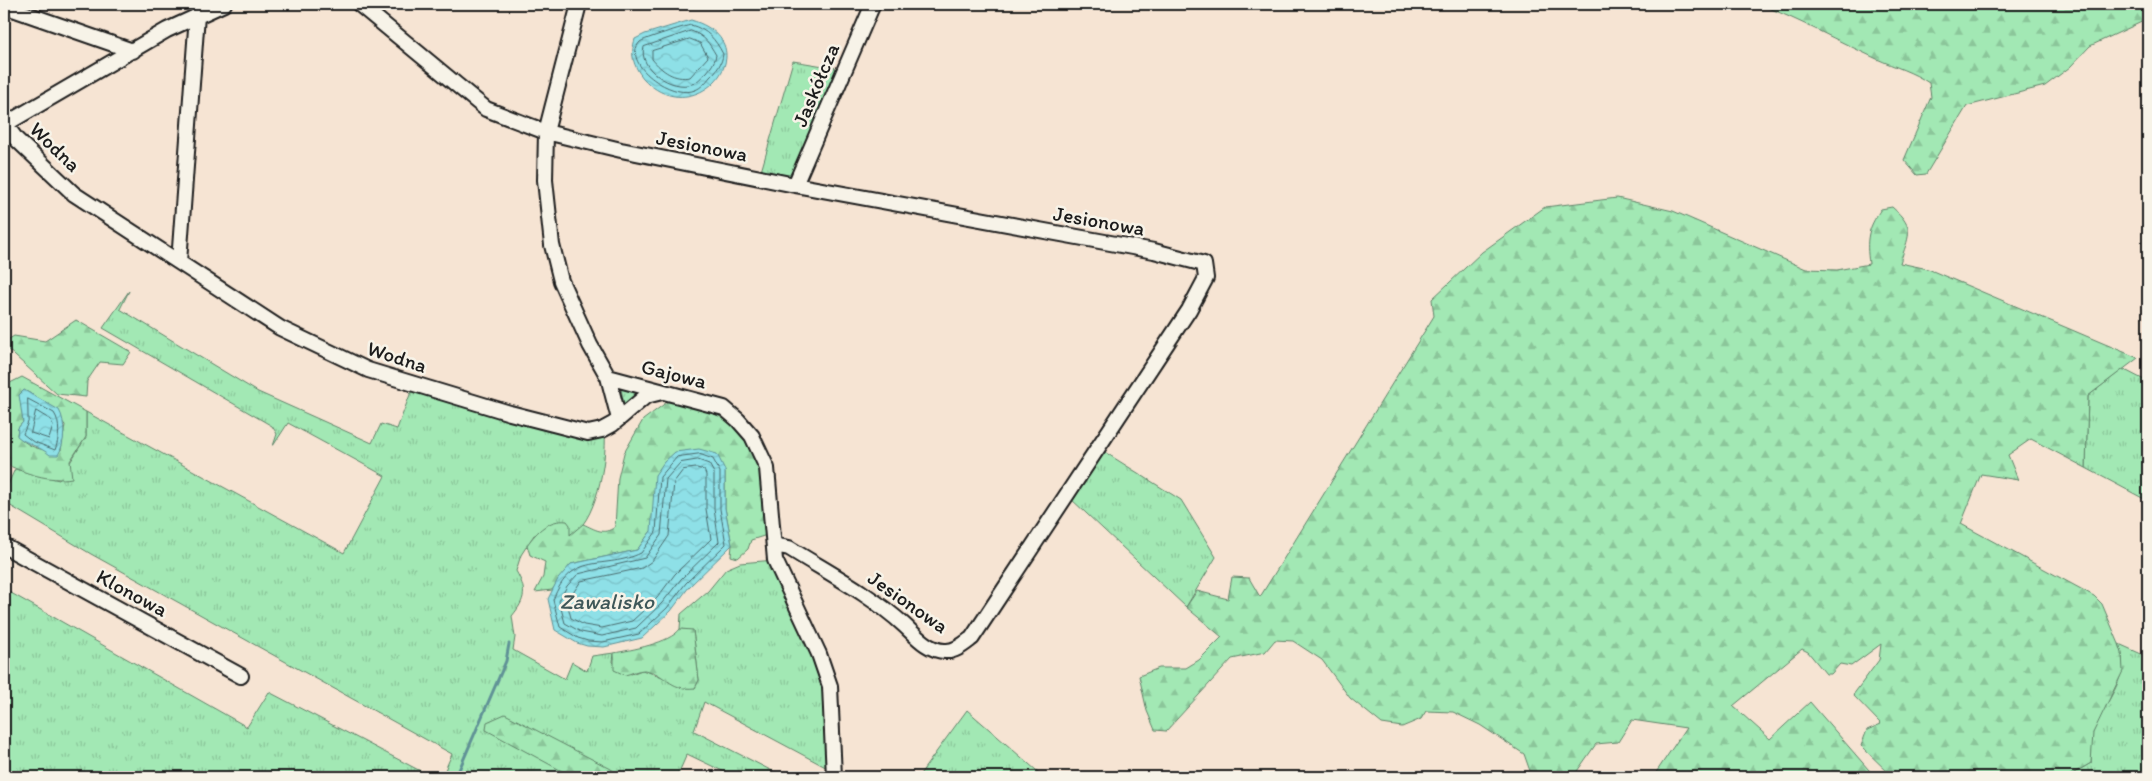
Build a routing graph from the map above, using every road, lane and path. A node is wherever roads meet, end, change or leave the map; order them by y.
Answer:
1 (224, 4) edge
2 (359, 4) edge
3 (579, 4) edge
4 (873, 4) edge
5 (4, 6) edge
6 (196, 15) junction
7 (133, 51) junction
8 (4, 124) edge
9 (546, 132) junction
10 (796, 183) junction
11 (179, 262) junction
12 (608, 377) junction
13 (662, 392) junction
14 (619, 419) junction
15 (774, 545) junction
16 (4, 546) edge
17 (241, 676) dead end
18 (834, 777) edge

1 - 6 street
2 - 9 street, Jesionowa
3 - 9 street, Gajowa
4 - 10 street, Jaskółcza
5 - 7 street
6 - 7 street
6 - 11 street
7 - 8 street
8 - 11 street, Wodna
9 - 10 street, Jesionowa
9 - 12 street, Gajowa
10 - 15 street, Jesionowa
11 - 14 street, Wodna
12 - 13 street, Gajowa
12 - 14 street
13 - 14 street, Wodna
13 - 15 street, Gajowa
15 - 18 street, Gajowa
16 - 17 street, Klonowa

